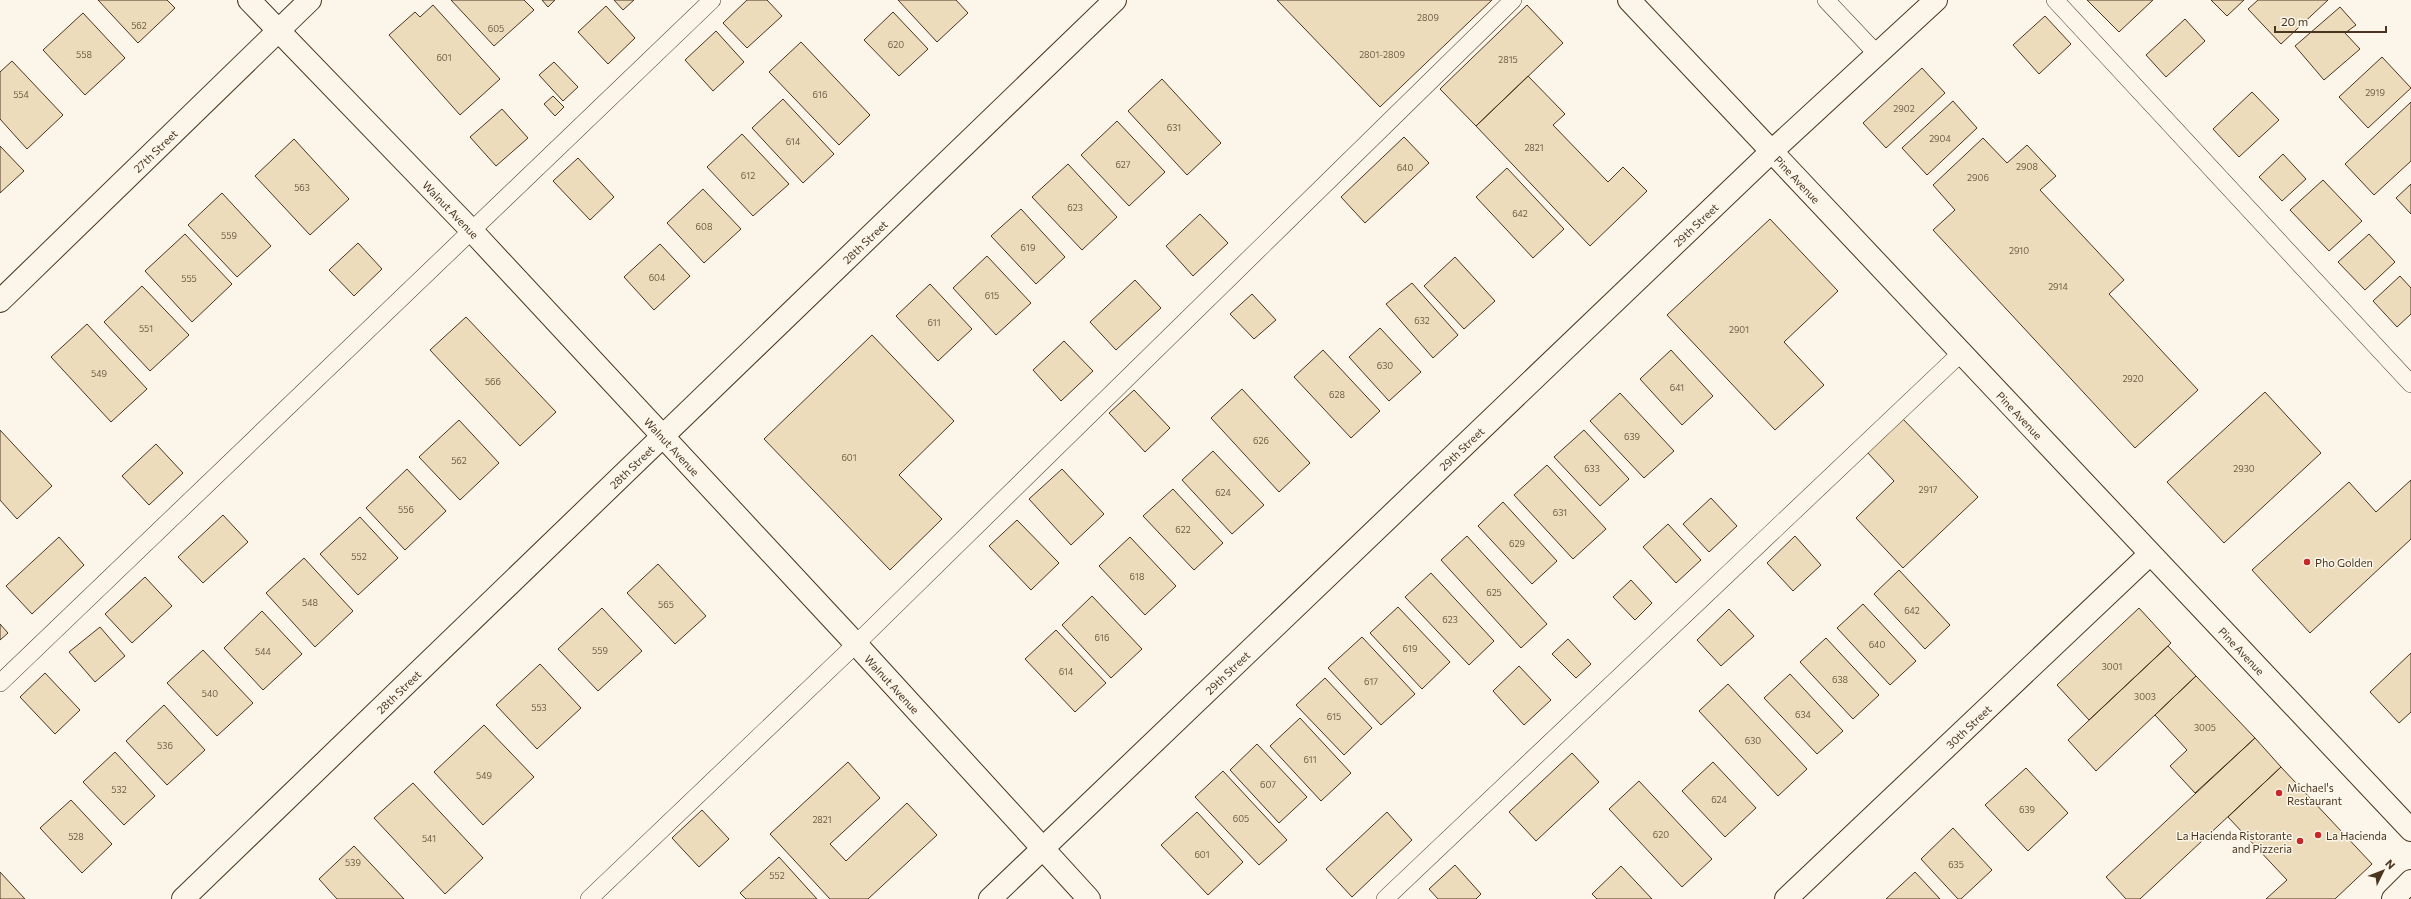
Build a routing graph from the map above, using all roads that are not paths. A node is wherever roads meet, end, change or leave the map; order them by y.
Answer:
1 (249, 0) edge
2 (310, 0) edge
3 (712, 0) edge
4 (1115, 0) edge
5 (1513, 0) edge
6 (1826, 0) edge
7 (1936, 0) edge
8 (2055, 0) edge
9 (1630, 1) edge
10 (278, 31) junction
11 (1877, 54) junction
12 (1772, 152) junction
13 (473, 232) junction
14 (0, 301) edge
15 (1961, 353) junction
16 (2411, 384) edge
17 (662, 436) junction
18 (2150, 554) junction
19 (856, 644) junction
20 (0, 683) edge
21 (2411, 830) edge
22 (1042, 849) junction
23 (2411, 881) edge
24 (183, 899) edge
25 (589, 899) edge
26 (990, 899) edge
27 (1089, 899) edge
28 (1385, 899) edge
29 (1786, 899) edge
30 (2393, 899) edge

1 - 10 street, Walnut Avenue
2 - 10 street, 27th Street
3 - 13 lane
4 - 17 street, 28th Street
5 - 19 lane
6 - 11 lane
7 - 11 street, 29th Street
8 - 16 lane
9 - 12 street, Pine Avenue
10 - 13 street, Walnut Avenue
10 - 14 street, 27th Street
11 - 12 street, 29th Street
12 - 15 street, Pine Avenue
12 - 22 street, 29th Street
13 - 17 street, Walnut Avenue
13 - 20 lane
15 - 18 street, Pine Avenue
15 - 28 lane
17 - 19 street, Walnut Avenue
17 - 24 street, 28th Street
18 - 21 street, Pine Avenue
18 - 29 street, 30th Street
19 - 22 street, Walnut Avenue
19 - 25 lane
22 - 26 street, 29th Street
22 - 27 street, Walnut Avenue
23 - 30 street

